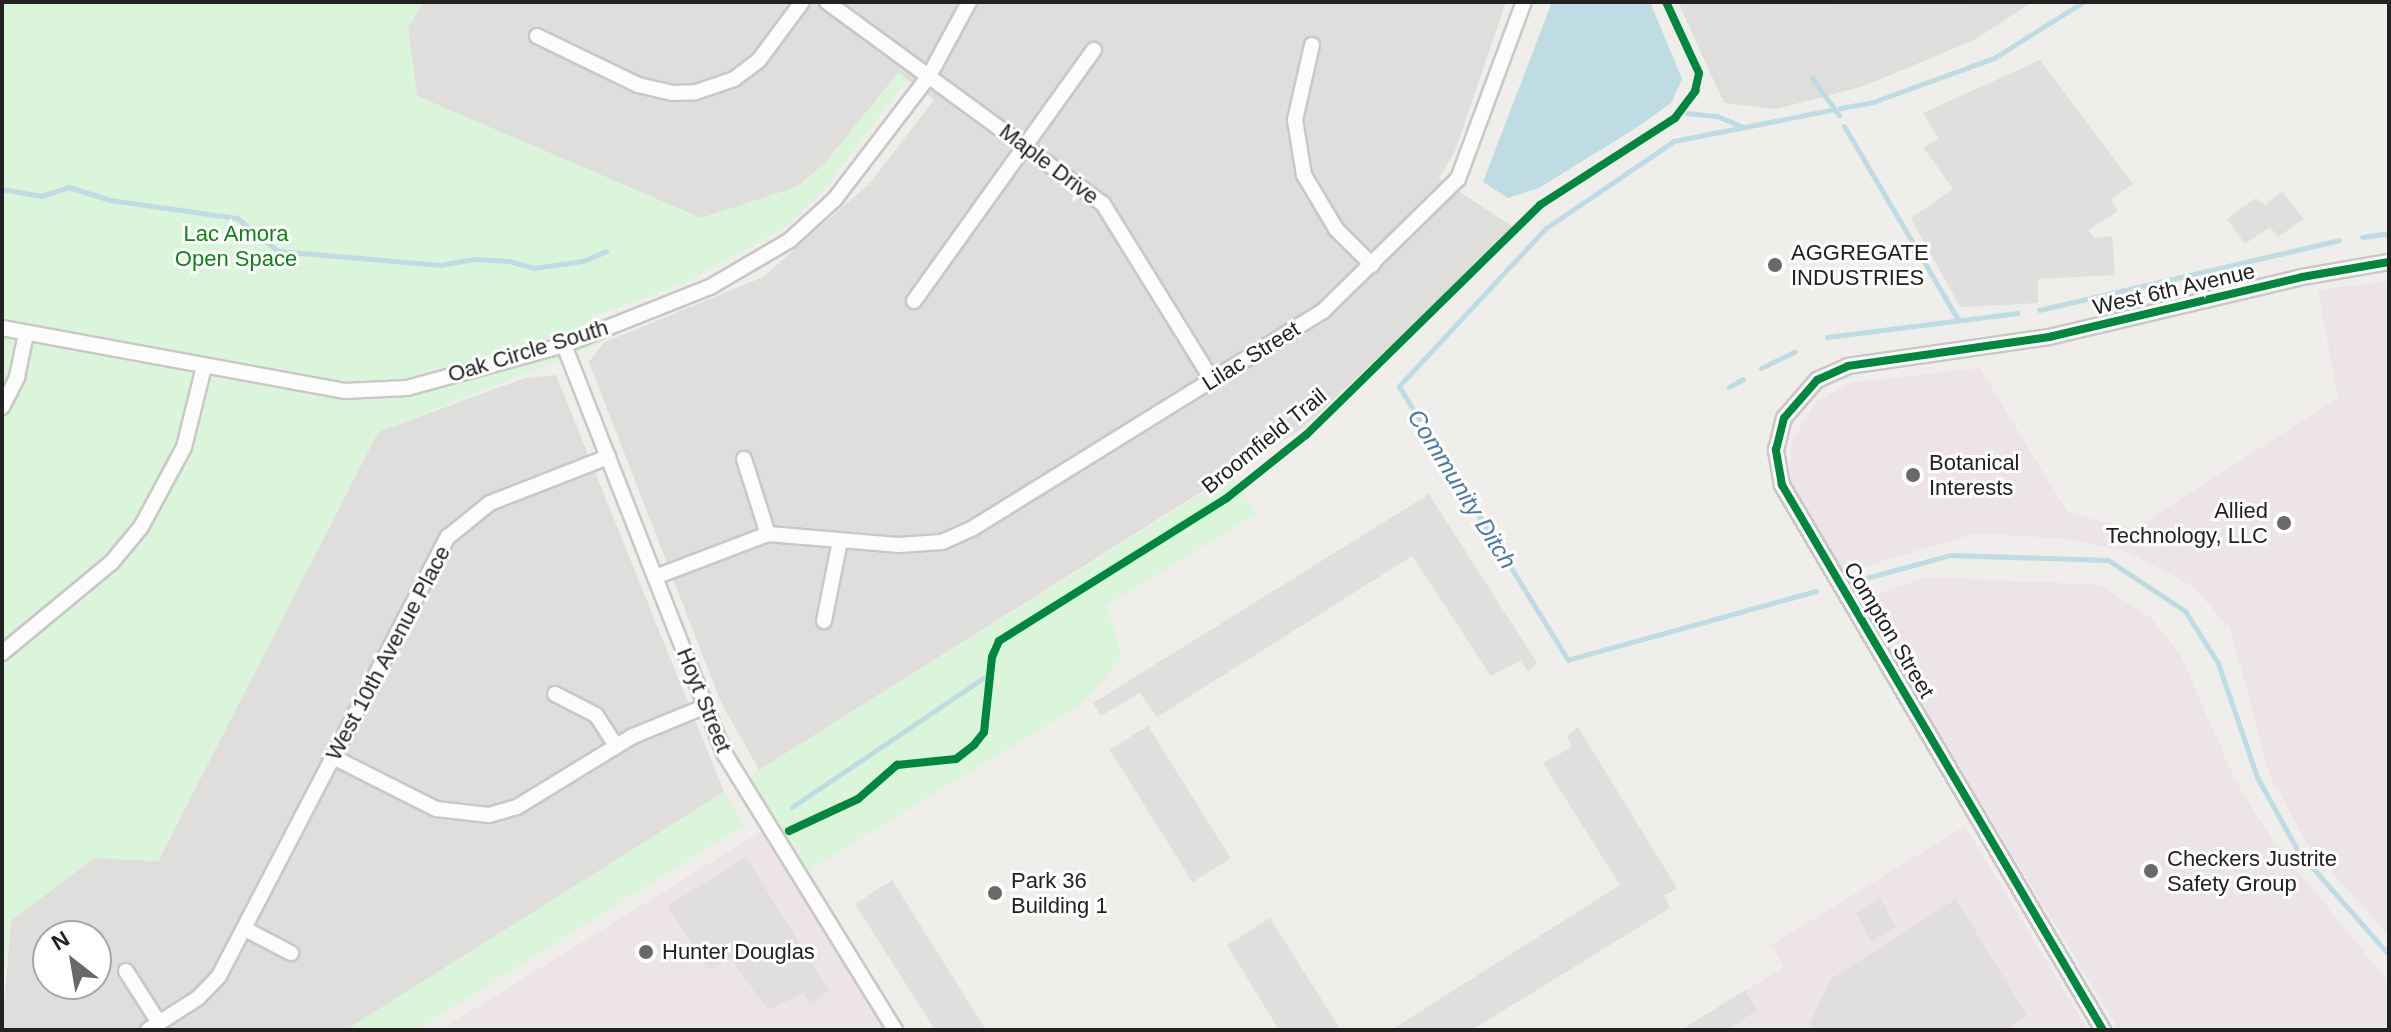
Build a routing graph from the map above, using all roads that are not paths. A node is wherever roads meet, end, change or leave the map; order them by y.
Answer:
1 (802, 2) edge
2 (827, 2) edge
3 (969, 2) edge
4 (1524, 2) edge
5 (537, 36) dead end
6 (1312, 45) dead end
7 (1094, 50) dead end
8 (929, 76) junction
9 (1026, 145) junction
10 (2389, 262) edge
11 (1372, 265) junction
12 (914, 301) dead end
13 (2, 328) edge
14 (26, 334) junction
15 (564, 345) junction
16 (1967, 349) joint
17 (204, 367) junction
18 (1212, 380) junction
19 (2, 407) edge
20 (608, 457) junction
21 (744, 459) dead end
22 (768, 534) junction
23 (840, 541) junction
24 (655, 577) junction
25 (824, 621) dead end
26 (2, 653) edge
27 (555, 694) dead end
28 (706, 706) junction
29 (616, 746) junction
30 (333, 757) junction
31 (245, 929) junction
32 (291, 953) dead end
33 (126, 971) dead end
34 (154, 1026) edge
35 (895, 1030) edge
36 (2103, 1030) edge

1 - 5 street
2 - 8 street, Maple Drive
3 - 8 street, Oak Circle South
4 - 11 street, Lilac Street
6 - 11 street
7 - 9 street
8 - 9 street, Maple Drive
8 - 15 street, Oak Circle South
9 - 12 street
9 - 18 street, Maple Drive
10 - 16 street, West 6th Avenue
11 - 18 street, Lilac Street
13 - 14 street, Oak Circle South
14 - 17 street, Oak Circle South
14 - 19 street
15 - 17 street, Oak Circle South
15 - 20 street, Hoyt Street
16 - 36 street, Compton Street
17 - 26 street
18 - 23 street, Lilac Street
20 - 24 street, Hoyt Street
20 - 30 street, West 10th Avenue Place
21 - 22 street
22 - 23 street, Lilac Street
22 - 24 street, Lilac Street
23 - 25 street
24 - 28 street, Hoyt Street
27 - 29 street
28 - 29 street
28 - 35 street, Hoyt Street
29 - 30 street
30 - 31 street, West 10th Avenue Place
31 - 32 street
31 - 34 street, West 10th Avenue Place
33 - 34 street, West 10th Avenue Place

